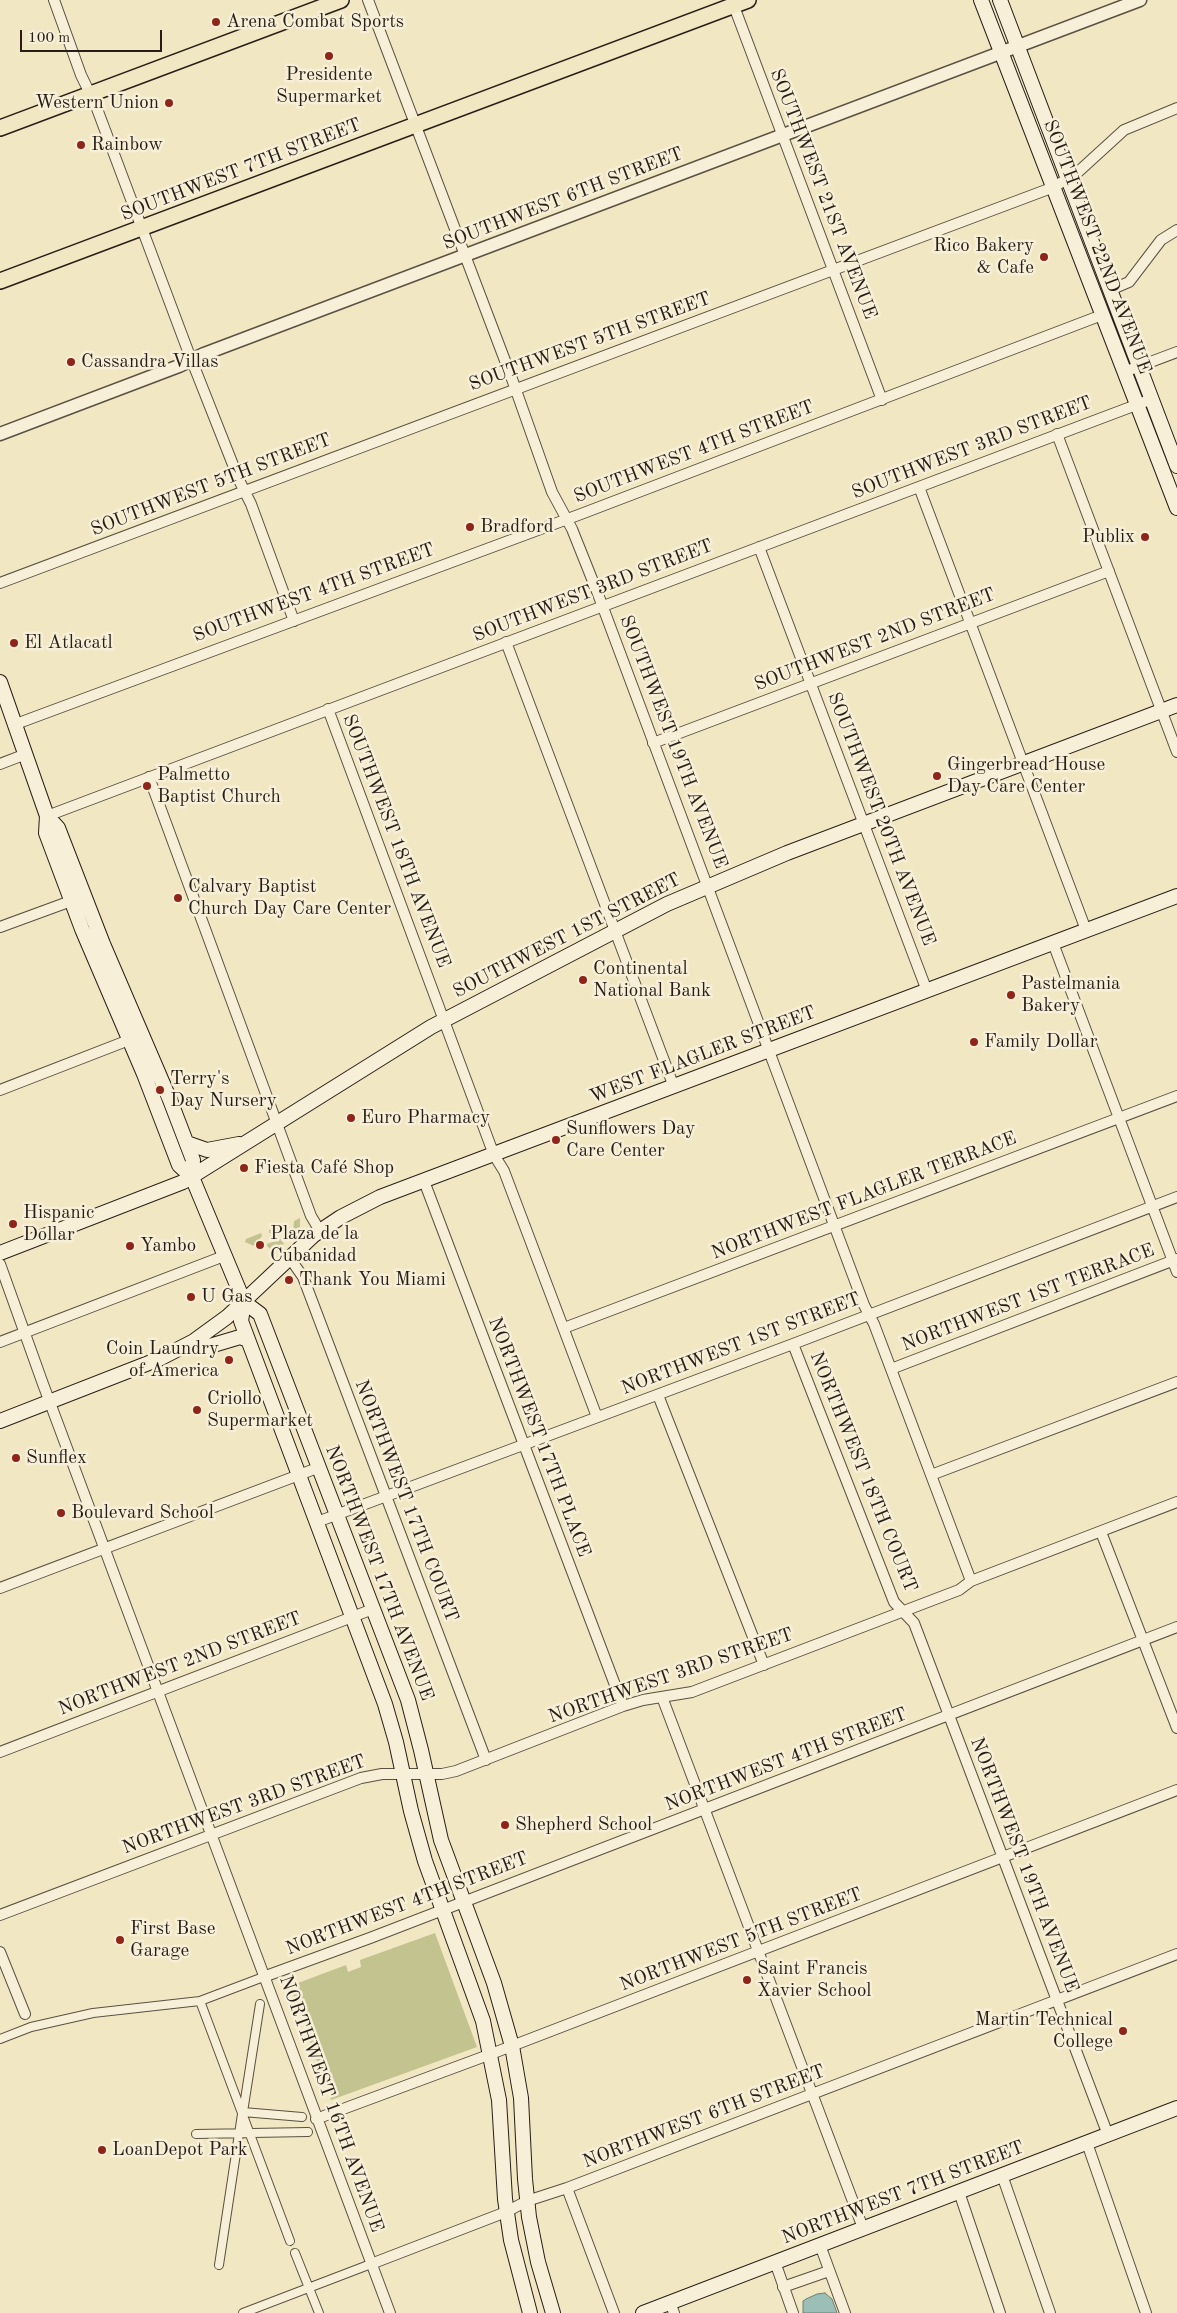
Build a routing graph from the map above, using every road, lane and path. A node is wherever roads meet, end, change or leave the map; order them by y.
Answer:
1 (54, 0) edge
2 (341, 0) edge
3 (368, 0) edge
4 (748, 0) edge
5 (982, 0) edge
6 (1000, 0) edge
7 (1140, 0) edge
8 (732, 3) edge
9 (1019, 47) junction
10 (1003, 53) junction
11 (91, 94) junction
12 (1177, 108) edge
13 (415, 125) junction
14 (0, 128) edge
15 (782, 135) junction
16 (1068, 180) junction
17 (1054, 187) junction
18 (141, 228) junction
19 (1177, 230) edge
20 (464, 256) junction
21 (834, 270) junction
22 (0, 282) edge
23 (1110, 290) junction
24 (1102, 315) junction
25 (1177, 352) edge
26 (191, 361) junction
27 (1139, 366) junction
28 (1124, 372) junction
29 (515, 388) junction
30 (1152, 399) junction
31 (882, 400) junction
32 (1136, 404) junction
33 (0, 434) edge
34 (1057, 434) junction
35 (1177, 467) edge
36 (1163, 473) junction
37 (919, 487) junction
38 (245, 491) junction
39 (1177, 508) edge
40 (567, 518) junction
41 (759, 547) junction
42 (1109, 571) junction
43 (0, 583) edge
44 (603, 606) junction
45 (294, 621) junction
46 (970, 623) junction
47 (506, 642) junction
48 (0, 682) edge
49 (812, 683) junction
50 (1177, 705) edge
51 (328, 709) junction
52 (1161, 711) junction
53 (16, 724) junction
54 (653, 743) junction
55 (1177, 752) edge
56 (26, 754) junction
57 (0, 764) edge
58 (1023, 764) junction
59 (149, 776) junction
60 (47, 816) junction
61 (864, 824) junction
62 (708, 886) junction
63 (1177, 896) edge
64 (71, 901) junction
65 (90, 911) junction
66 (0, 927) edge
67 (614, 930) junction
68 (1086, 930) junction
69 (1053, 943) junction
70 (927, 991) junction
71 (444, 1020) junction
72 (138, 1027) junction
73 (129, 1040) junction
74 (768, 1051) junction
75 (674, 1087) junction
76 (0, 1090) edge
77 (1177, 1096) edge
78 (1120, 1118) junction
79 (276, 1122) junction
80 (187, 1143) junction
81 (244, 1144) junction
82 (494, 1155) junction
83 (192, 1178) junction
84 (424, 1180) junction
85 (1177, 1197) edge
86 (1153, 1206) junction
87 (834, 1226) junction
88 (320, 1231) junction
89 (0, 1253) edge
90 (224, 1256) junction
91 (288, 1257) junction
92 (1175, 1260) edge
93 (0, 1264) edge
94 (1177, 1272) edge
95 (244, 1302) junction
96 (869, 1315) junction
97 (564, 1328) junction
98 (25, 1332) junction
99 (248, 1340) junction
100 (0, 1342) edge
101 (793, 1344) junction
102 (183, 1348) junction
103 (891, 1369) junction
104 (1177, 1382) edge
105 (658, 1394) junction
106 (50, 1402) junction
107 (598, 1418) junction
108 (0, 1421) edge
109 (523, 1444) junction
110 (320, 1467) junction
111 (931, 1475) junction
112 (299, 1476) junction
113 (386, 1497) junction
114 (1177, 1502) edge
115 (338, 1514) junction
116 (316, 1522) junction
117 (1100, 1532) junction
118 (106, 1548) junction
119 (971, 1581) junction
120 (0, 1588) edge
121 (373, 1609) junction
122 (902, 1612) junction
123 (353, 1617) junction
124 (1177, 1628) edge
125 (1143, 1640) junction
126 (764, 1665) junction
127 (159, 1691) junction
128 (662, 1696) junction
129 (623, 1706) junction
130 (949, 1716) junction
131 (1177, 1728) edge
132 (0, 1752) edge
133 (486, 1760) junction
134 (403, 1773) junction
135 (426, 1774) junction
136 (1177, 1790) edge
137 (704, 1810) junction
138 (212, 1834) junction
139 (1003, 1858) junction
140 (463, 1901) junction
141 (442, 1909) junction
142 (0, 1915) edge
143 (0, 1952) edge
144 (759, 1952) junction
145 (1177, 1954) edge
146 (266, 1976) junction
147 (1057, 2000) junction
148 (200, 2001) junction
149 (260, 2004) dead end
150 (25, 2014) joint
151 (31, 2027) junction
152 (0, 2039) edge
153 (512, 2046) junction
154 (491, 2054) junction
155 (812, 2094) junction
156 (1177, 2108) edge
157 (243, 2112) junction
158 (302, 2117) dead end
159 (316, 2119) junction
160 (308, 2132) dead end
161 (250, 2133) junction
162 (196, 2134) dead end
163 (239, 2134) junction
164 (1108, 2135) junction
165 (1087, 2143) junction
166 (1002, 2175) junction
167 (567, 2188) junction
168 (959, 2192) junction
169 (527, 2201) junction
170 (506, 2212) junction
171 (863, 2228) junction
172 (290, 2241) dead end
173 (820, 2245) junction
174 (295, 2254) dead end
175 (774, 2262) junction
176 (371, 2264) junction
177 (219, 2265) dead end
178 (829, 2271) junction
179 (784, 2287) junction
180 (308, 2288) junction
181 (672, 2308) edge
182 (243, 2313) edge
183 (319, 2313) edge
184 (390, 2313) edge
185 (530, 2313) edge
186 (553, 2313) edge
187 (614, 2313) edge
188 (643, 2313) edge
189 (793, 2313) edge
190 (845, 2313) edge
191 (1000, 2313) edge
192 (1050, 2313) edge
193 (1146, 2313) edge

1 - 11 street
2 - 11 main road
3 - 13 street, SOUTHWEST 19TH AVENUE
4 - 8 main road, SOUTHWEST 7TH STREET
5 - 10 main road, SOUTHWEST 22ND AVENUE
6 - 9 main road, SOUTHWEST 22ND AVENUE
7 - 9 street, SOUTHWEST 6TH STREET
8 - 13 main road, SOUTHWEST 7TH STREET
8 - 15 street, SOUTHWEST 21ST AVENUE
9 - 10 street, SOUTHWEST 6TH STREET
9 - 16 main road, SOUTHWEST 22ND AVENUE
10 - 15 street, SOUTHWEST 6TH STREET
10 - 17 main road, SOUTHWEST 22ND AVENUE
11 - 14 main road
11 - 18 street
12 - 16 street, SOUTHWEST 5TH STREET
13 - 18 main road, SOUTHWEST 7TH STREET
13 - 20 street, SOUTHWEST 19TH AVENUE
15 - 20 street, SOUTHWEST 6TH STREET
15 - 21 street, SOUTHWEST 21ST AVENUE
16 - 17 street, SOUTHWEST 5TH STREET
16 - 23 main road, SOUTHWEST 22ND AVENUE
17 - 21 street, SOUTHWEST 5TH STREET
17 - 24 main road, SOUTHWEST 22ND AVENUE
18 - 22 main road, SOUTHWEST 7TH STREET
18 - 26 street
19 - 23 street
20 - 26 street, SOUTHWEST 6TH STREET
20 - 29 street, SOUTHWEST 19TH AVENUE
21 - 29 street, SOUTHWEST 5TH STREET
21 - 31 street, SOUTHWEST 21ST AVENUE
23 - 27 main road, SOUTHWEST 22ND AVENUE
24 - 28 main road, SOUTHWEST 22ND AVENUE
24 - 31 street, SOUTHWEST 4TH STREET
25 - 27 street
26 - 33 street, SOUTHWEST 6TH STREET
26 - 38 street
27 - 28 street
27 - 30 main road, SOUTHWEST 22ND AVENUE
28 - 32 main road, SOUTHWEST 22ND AVENUE
29 - 38 street, SOUTHWEST 5TH STREET
29 - 40 street, SOUTHWEST 19TH AVENUE
30 - 32 street, SOUTHWEST 3RD STREET
30 - 35 main road, SOUTHWEST 22ND AVENUE
31 - 40 street, SOUTHWEST 4TH STREET
32 - 34 street, SOUTHWEST 3RD STREET
32 - 36 main road, SOUTHWEST 22ND AVENUE
34 - 37 street, SOUTHWEST 3RD STREET
34 - 42 street
35 - 36 street
36 - 39 main road, SOUTHWEST 22ND AVENUE
37 - 41 street, SOUTHWEST 3RD STREET
37 - 46 street
38 - 43 street, SOUTHWEST 5TH STREET
38 - 45 street
40 - 44 street, SOUTHWEST 19TH AVENUE
40 - 45 street, SOUTHWEST 4TH STREET
41 - 44 street, SOUTHWEST 3RD STREET
41 - 49 street, SOUTHWEST 20TH AVENUE
42 - 46 street, SOUTHWEST 2ND STREET
42 - 52 street
44 - 47 street, SOUTHWEST 3RD STREET
44 - 54 street, SOUTHWEST 19TH AVENUE
45 - 53 street, SOUTHWEST 4TH STREET
46 - 49 street, SOUTHWEST 2ND STREET
46 - 58 street
47 - 51 street, SOUTHWEST 3RD STREET
47 - 67 street
48 - 53 main road
49 - 54 street, SOUTHWEST 2ND STREET
49 - 61 street, SOUTHWEST 20TH AVENUE
50 - 52 main road, SOUTHWEST 1ST STREET
51 - 59 street, SOUTHWEST 3RD STREET
51 - 71 street, SOUTHWEST 18TH AVENUE
52 - 55 street
52 - 58 main road, SOUTHWEST 1ST STREET
53 - 56 main road
54 - 62 street, SOUTHWEST 19TH AVENUE
56 - 57 street
56 - 60 main road
58 - 61 main road, SOUTHWEST 1ST STREET
58 - 68 street
59 - 60 street, SOUTHWEST 3RD STREET
59 - 79 street
60 - 64 main road
60 - 65 main road
61 - 62 main road, SOUTHWEST 1ST STREET
61 - 70 street, SOUTHWEST 20TH AVENUE
62 - 67 main road, SOUTHWEST 1ST STREET
62 - 74 street, SOUTHWEST 19TH AVENUE
63 - 68 main road, WEST FLAGLER STREET
64 - 65 main road
64 - 66 street
64 - 73 main road
65 - 72 main road
67 - 71 main road, SOUTHWEST 1ST STREET
67 - 75 street
68 - 69 main road, WEST FLAGLER STREET
69 - 70 main road, WEST FLAGLER STREET
69 - 78 street
70 - 74 main road, WEST FLAGLER STREET
71 - 79 main road, SOUTHWEST 1ST STREET
71 - 82 street, SOUTHWEST 18TH AVENUE
72 - 73 main road
72 - 80 main road
73 - 76 street
73 - 83 main road
74 - 75 main road, WEST FLAGLER STREET
74 - 87 street
75 - 82 main road, WEST FLAGLER STREET
77 - 78 street, NORTHWEST FLAGLER TERRACE
78 - 86 street
78 - 87 street, NORTHWEST FLAGLER TERRACE
79 - 81 main road, SOUTHWEST 1ST STREET
79 - 88 street
80 - 81 main road
80 - 83 main road
81 - 83 main road, SOUTHWEST 1ST STREET
82 - 84 main road, WEST FLAGLER STREET
82 - 97 street, SOUTHWEST 18TH AVENUE
83 - 89 main road, SOUTHWEST 1ST STREET
83 - 90 main road
84 - 88 main road, WEST FLAGLER STREET
84 - 109 street, NORTHWEST 17TH PLACE
85 - 86 street, NORTHWEST 1ST STREET
86 - 92 street
86 - 96 street, NORTHWEST 1ST STREET
87 - 96 street
87 - 97 street, NORTHWEST FLAGLER TERRACE
88 - 91 main road, WEST FLAGLER STREET
90 - 95 main road
90 - 98 street
91 - 95 main road, WEST FLAGLER STREET
91 - 113 street, NORTHWEST 17TH COURT
92 - 94 street
92 - 103 street, NORTHWEST 1ST TERRACE
93 - 98 street, NORTHWEST 16TH AVENUE
95 - 99 main road
95 - 102 main road, WEST FLAGLER STREET
95 - 110 main road, NORTHWEST 17TH AVENUE
96 - 101 street, NORTHWEST 1ST STREET
96 - 103 street
97 - 107 street, SOUTHWEST 18TH AVENUE
98 - 100 street
98 - 106 street, NORTHWEST 16TH AVENUE
99 - 102 main road
99 - 112 main road
101 - 105 street, NORTHWEST 1ST STREET
101 - 122 street, NORTHWEST 18TH COURT
102 - 106 main road, WEST FLAGLER STREET
103 - 111 street
104 - 111 street
105 - 107 street, NORTHWEST 1ST STREET
105 - 126 street
106 - 108 main road, WEST FLAGLER STREET
106 - 118 street, NORTHWEST 16TH AVENUE
107 - 109 street, NORTHWEST 1ST STREET
109 - 113 street, NORTHWEST 1ST STREET
109 - 129 street, NORTHWEST 17TH PLACE
110 - 112 street
110 - 115 main road, NORTHWEST 17TH AVENUE
111 - 119 street
112 - 116 main road
112 - 118 street
113 - 115 street, NORTHWEST 1ST STREET
113 - 133 street, NORTHWEST 17TH COURT
114 - 117 street, NORTHWEST 3RD STREET
115 - 116 street, NORTHWEST 1ST STREET
115 - 121 main road, NORTHWEST 17TH AVENUE
116 - 123 main road
117 - 119 street, NORTHWEST 3RD STREET
117 - 125 street
118 - 120 street
118 - 127 street, NORTHWEST 16TH AVENUE
119 - 122 street, NORTHWEST 3RD STREET
121 - 123 street, NORTHWEST 2ND STREET
121 - 135 main road, NORTHWEST 17TH AVENUE
122 - 126 street, NORTHWEST 3RD STREET
122 - 130 street, NORTHWEST 19TH AVENUE
123 - 127 street, NORTHWEST 2ND STREET
123 - 134 main road
124 - 125 street, NORTHWEST 4TH STREET
125 - 130 street, NORTHWEST 4TH STREET
125 - 131 street
126 - 128 street, NORTHWEST 3RD STREET
127 - 132 street, NORTHWEST 2ND STREET
127 - 138 street, NORTHWEST 16TH AVENUE
128 - 129 street, NORTHWEST 3RD STREET
128 - 137 street
129 - 133 street, NORTHWEST 3RD STREET
130 - 137 street, NORTHWEST 4TH STREET
130 - 139 street, NORTHWEST 19TH AVENUE
133 - 135 street, NORTHWEST 3RD STREET
134 - 135 street, NORTHWEST 3RD STREET
134 - 138 street, NORTHWEST 3RD STREET
134 - 141 main road
135 - 140 main road, NORTHWEST 17TH AVENUE
136 - 139 street, NORTHWEST 5TH STREET
137 - 140 street, NORTHWEST 4TH STREET
137 - 144 street
138 - 142 street, NORTHWEST 3RD STREET
138 - 146 street, NORTHWEST 16TH AVENUE
139 - 144 street, NORTHWEST 5TH STREET
139 - 147 street, NORTHWEST 19TH AVENUE
140 - 141 street, NORTHWEST 4TH STREET
140 - 153 main road, NORTHWEST 17TH AVENUE
141 - 146 street, NORTHWEST 4TH STREET
141 - 154 main road
143 - 150 street
144 - 153 street, NORTHWEST 5TH STREET
144 - 155 street
145 - 147 street, NORTHWEST 6TH STREET
146 - 148 street
146 - 159 street, NORTHWEST 16TH AVENUE
147 - 155 street, NORTHWEST 6TH STREET
147 - 164 street, NORTHWEST 19TH AVENUE
148 - 151 street
148 - 157 street
149 - 157 street
150 - 151 street
151 - 152 street
153 - 154 street, NORTHWEST 5TH STREET
153 - 169 main road, NORTHWEST 17TH AVENUE
154 - 159 street, NORTHWEST 5TH STREET
154 - 170 main road
155 - 167 street, NORTHWEST 6TH STREET
155 - 171 street
156 - 164 main road, NORTHWEST 7TH STREET
157 - 158 street
157 - 161 street
157 - 163 street
159 - 176 street, NORTHWEST 16TH AVENUE
160 - 161 street
161 - 163 street
161 - 172 street
162 - 163 street
163 - 177 street
164 - 165 main road, NORTHWEST 7TH STREET
165 - 166 main road, NORTHWEST 7TH STREET
165 - 193 street
166 - 168 main road, NORTHWEST 7TH STREET
166 - 192 street
167 - 169 street, NORTHWEST 6TH STREET
167 - 187 street
168 - 171 main road, NORTHWEST 7TH STREET
168 - 191 street
169 - 170 street, NORTHWEST 6TH STREET
169 - 186 main road, NORTHWEST 17TH AVENUE
170 - 176 street, NORTHWEST 6TH STREET
170 - 185 main road
171 - 173 main road, NORTHWEST 7TH STREET
173 - 175 main road, NORTHWEST 7TH STREET
173 - 178 street
174 - 180 street
175 - 179 street
175 - 181 main road, NORTHWEST 7TH STREET
176 - 180 street, NORTHWEST 6TH STREET
176 - 184 street, NORTHWEST 16TH AVENUE
178 - 179 street
178 - 190 street
179 - 189 street
180 - 182 street, NORTHWEST 6TH STREET
180 - 183 street
181 - 188 main road, NORTHWEST 7TH STREET

